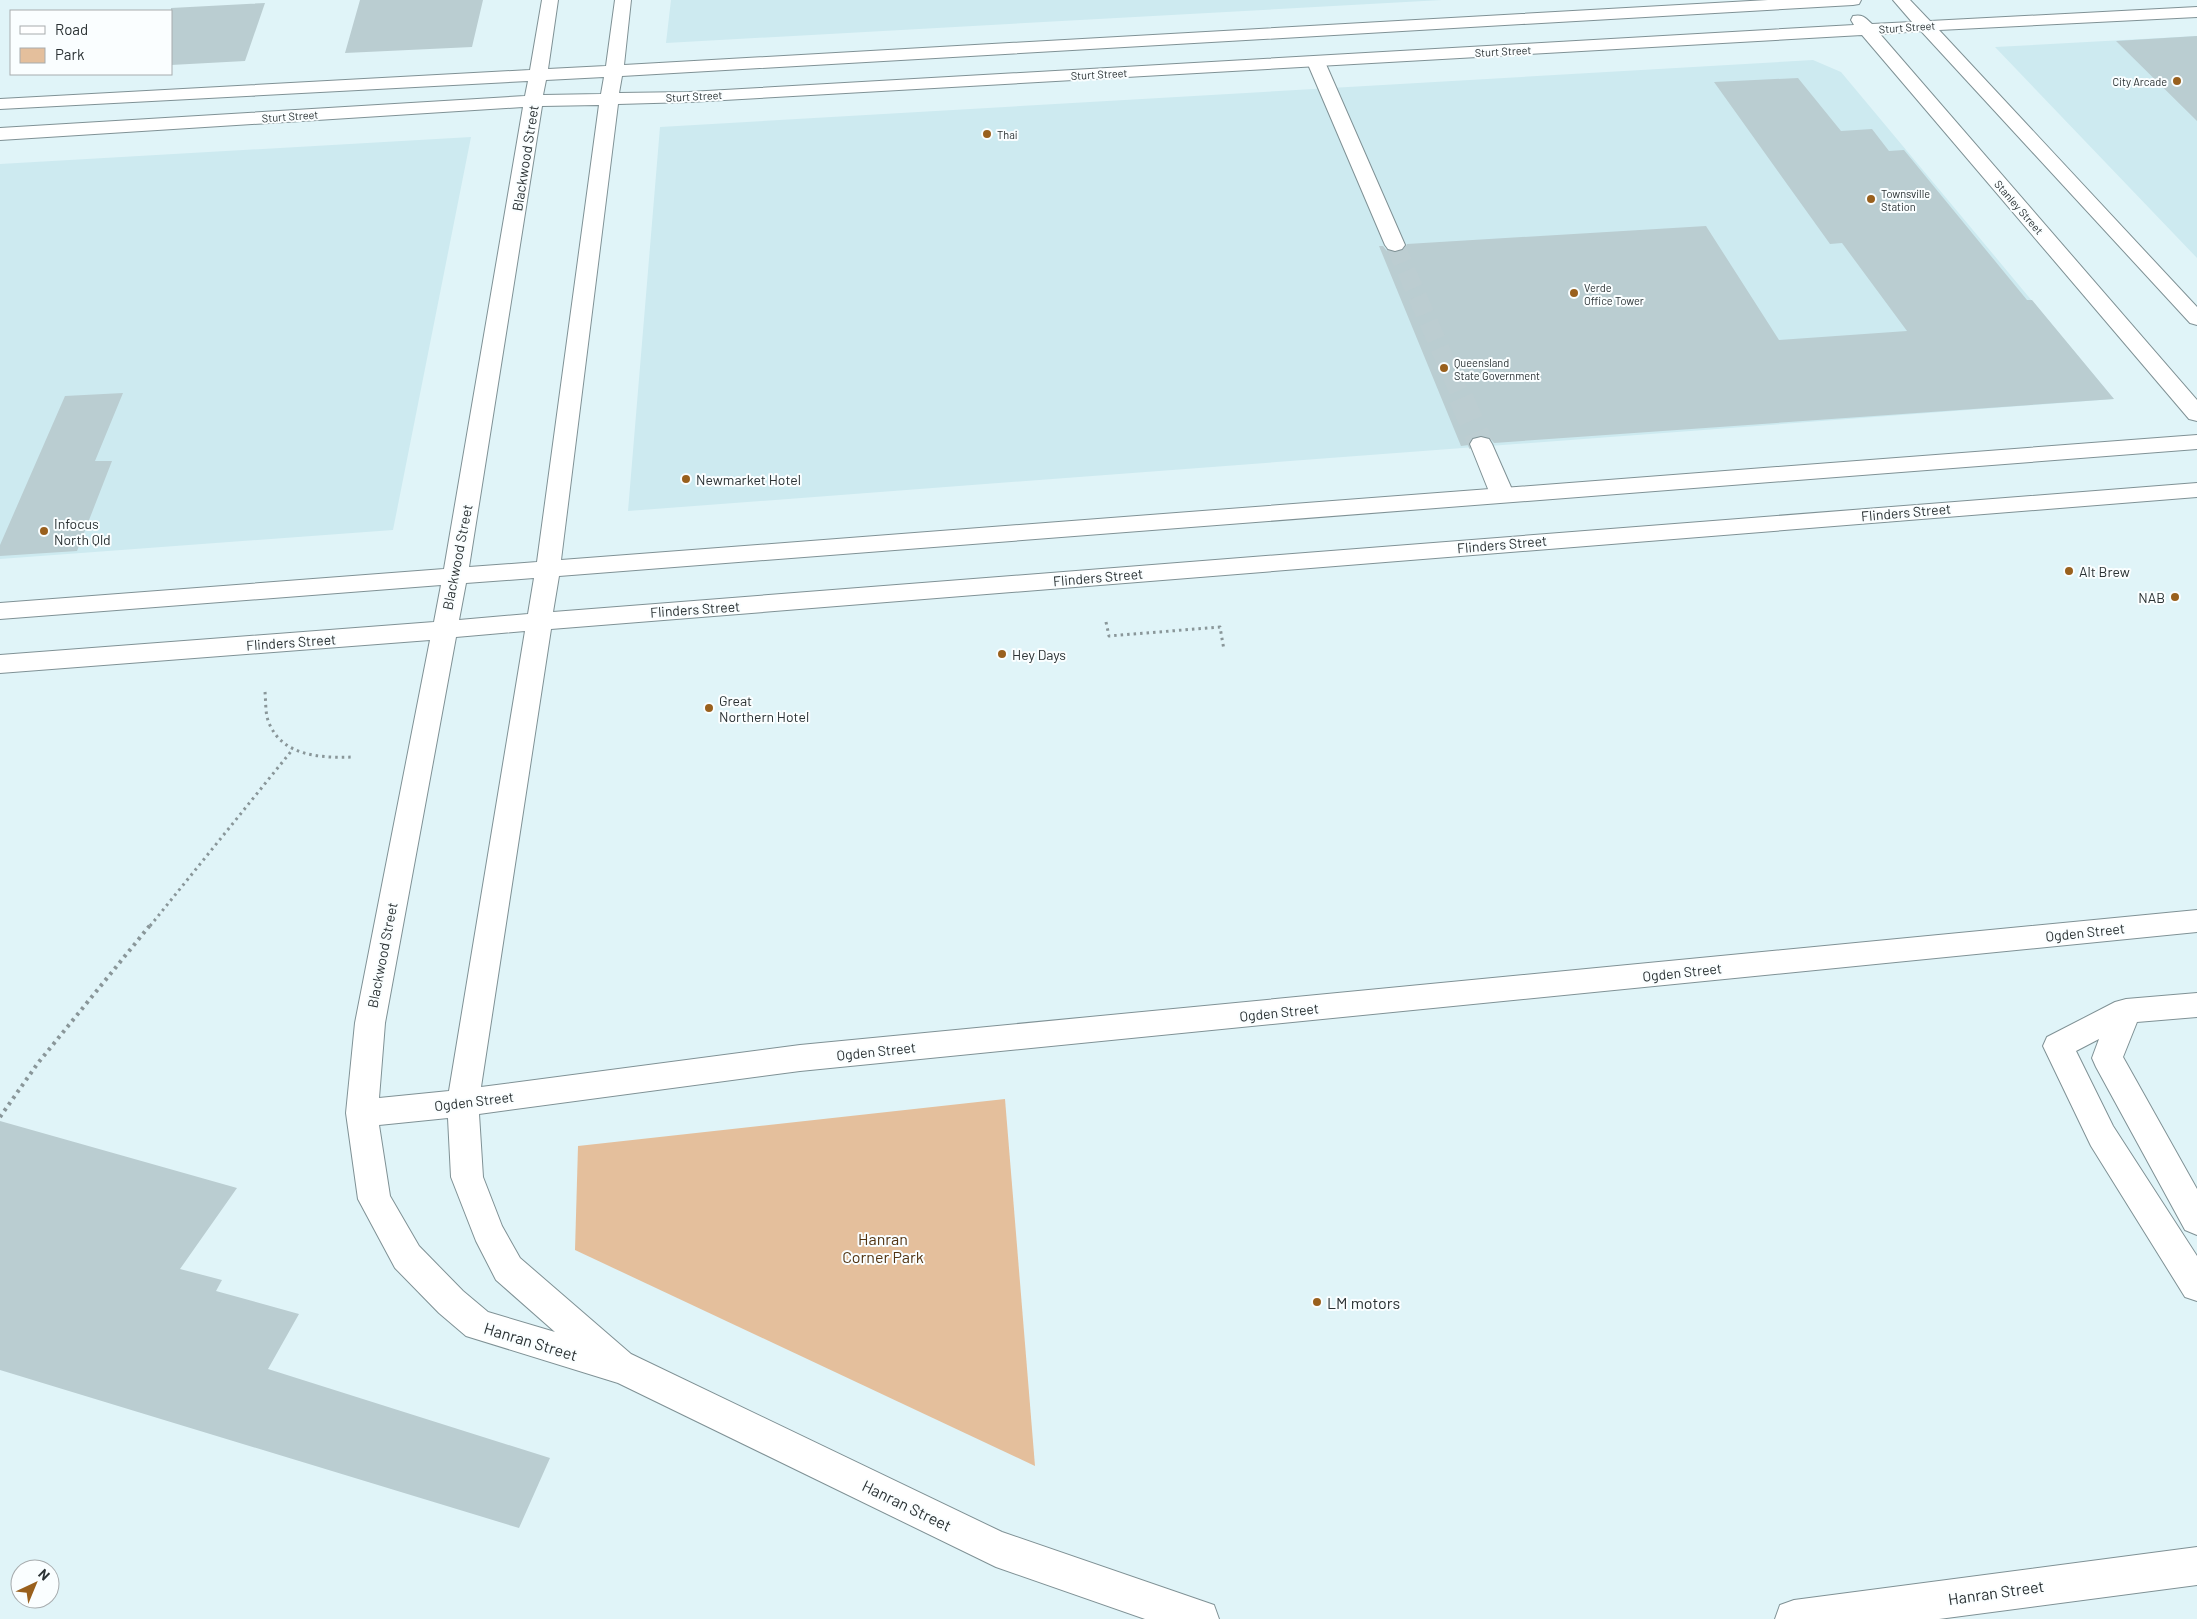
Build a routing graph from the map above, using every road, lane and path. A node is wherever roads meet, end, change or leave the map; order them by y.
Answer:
1 (550, 0) edge
2 (623, 0) edge
3 (1842, 0) edge
4 (1853, 0) edge
5 (1901, 0) edge
6 (2197, 12) edge
7 (1925, 26) junction
8 (1868, 30) junction
9 (1316, 62) junction
10 (615, 70) junction
11 (537, 74) junction
12 (608, 100) junction
13 (535, 101) junction
14 (0, 104) edge
15 (0, 134) edge
16 (1395, 245) tunnel mouth
17 (2197, 319) edge
18 (2197, 414) edge
19 (2197, 442) edge
20 (1481, 444) tunnel mouth
21 (2197, 490) edge
22 (1502, 494) junction
23 (548, 567) junction
24 (455, 576) junction
25 (0, 611) edge
26 (539, 621) junction
27 (1106, 622) dead end
28 (443, 631) junction
29 (1224, 650) dead end
30 (0, 664) edge
31 (265, 692) dead end
32 (292, 749) junction
33 (353, 757) dead end
34 (2197, 921) edge
35 (2197, 1005) edge
36 (2126, 1011) junction
37 (463, 1102) junction
38 (362, 1113) junction
39 (0, 1117) edge
40 (2197, 1220) edge
41 (2197, 1286) edge
42 (624, 1368) junction
43 (2197, 1566) edge
44 (1200, 1619) edge
45 (1794, 1619) edge

1 - 11 main road, Blackwood Street
2 - 10 main road
3 - 4 main road
3 - 8 main road, Stanley Street
3 - 10 main road
5 - 7 main road
6 - 7 main road, Sturt Street
7 - 8 main road, Sturt Street
7 - 17 main road
8 - 9 main road, Sturt Street
8 - 18 main road, Stanley Street
9 - 12 main road, Sturt Street
9 - 16 main road
10 - 11 main road
10 - 12 main road
11 - 13 main road, Blackwood Street
11 - 14 main road
12 - 13 main road, Sturt Street
12 - 23 main road
13 - 15 main road, Sturt Street
13 - 24 main road, Blackwood Street
19 - 22 main road
20 - 22 main road
21 - 26 main road, Flinders Street
22 - 23 main road
23 - 24 main road
23 - 26 main road
24 - 25 main road
24 - 28 main road, Blackwood Street
26 - 28 main road, Flinders Street
26 - 37 main road
27 - 29 path
28 - 30 main road, Flinders Street
28 - 38 main road, Blackwood Street
31 - 32 path
32 - 33 path
32 - 39 path
34 - 37 main road, Ogden Street
35 - 36 main road
36 - 40 main road
36 - 41 main road
37 - 38 main road, Ogden Street
37 - 42 main road, Hanran Street
38 - 42 main road, Hanran Street
42 - 44 main road, Hanran Street
43 - 45 main road, Hanran Street

